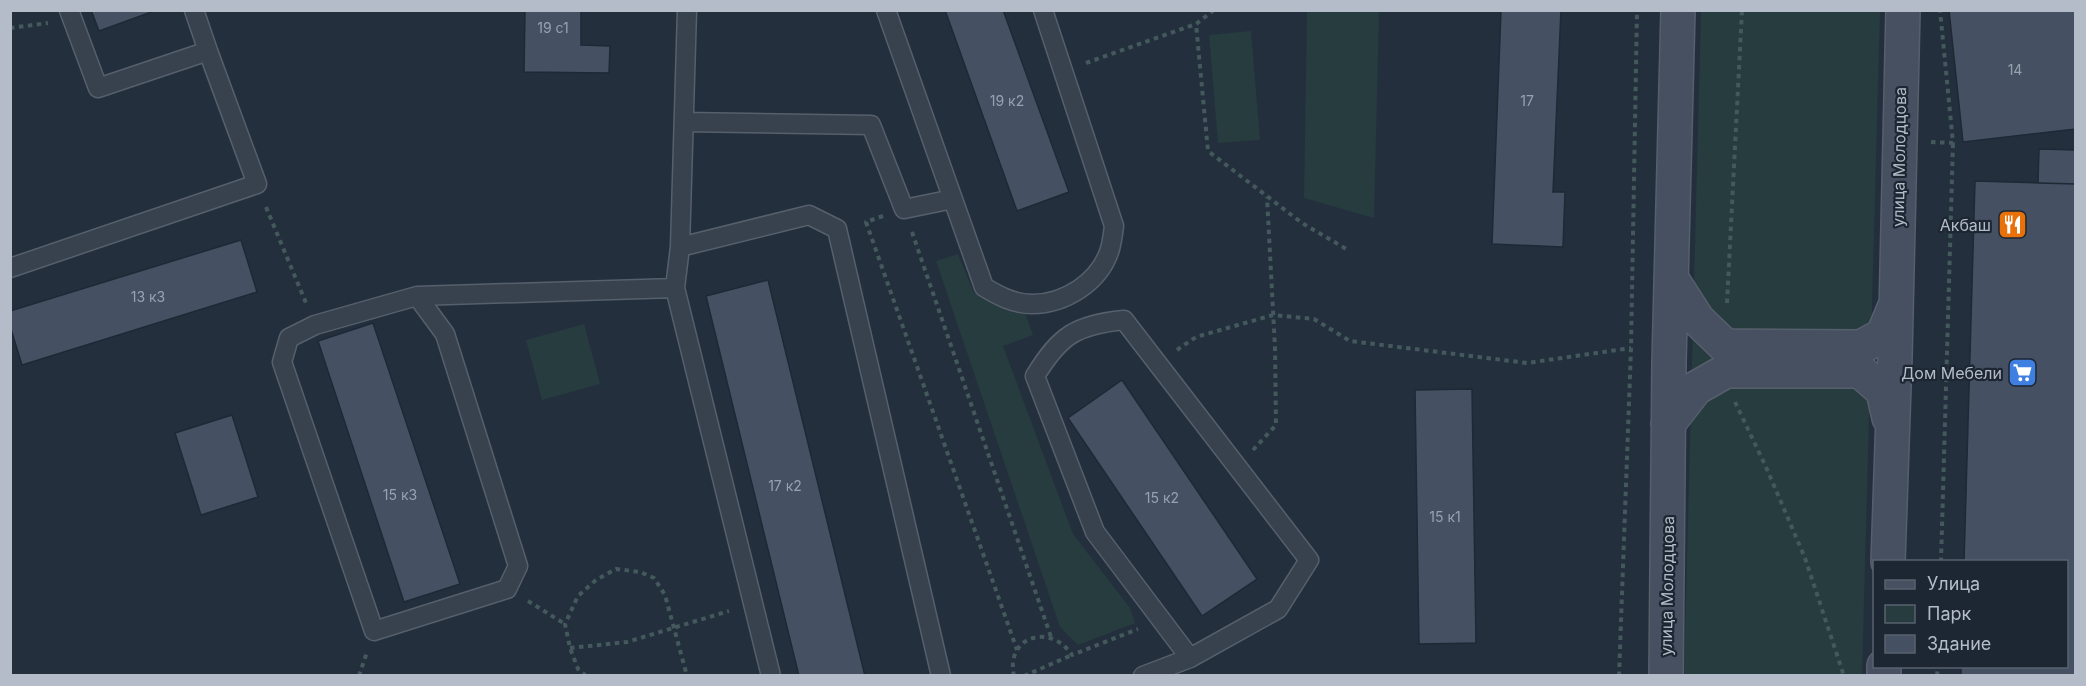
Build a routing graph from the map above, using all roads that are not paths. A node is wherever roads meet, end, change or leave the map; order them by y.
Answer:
1 (194, 10) edge
2 (687, 10) edge
3 (886, 10) edge
4 (1043, 10) edge
5 (1678, 10) edge
6 (1903, 10) edge
7 (71, 15) edge
8 (208, 51) junction
9 (684, 122) junction
10 (953, 199) junction
11 (680, 247) junction
12 (10, 268) edge
13 (1671, 278) junction
14 (675, 288) junction
15 (417, 296) junction
16 (1895, 304) junction
17 (1668, 424) junction
18 (1892, 429) junction
19 (1887, 560) edge
20 (1190, 658) junction
21 (771, 675) edge
22 (940, 675) edge
23 (1143, 675) edge
24 (1666, 675) edge

1 - 8 lane
2 - 9 lane
3 - 10 lane
4 - 10 lane
5 - 13 street, улица Молодцова
6 - 16 street, улица Молодцова
7 - 8 lane
8 - 12 lane
9 - 10 lane
9 - 11 lane
11 - 14 lane
11 - 22 lane
13 - 16 street, улица Молодцова
13 - 17 street, улица Молодцова
14 - 15 lane
14 - 21 lane
15 - 15 lane
16 - 18 street, улица Молодцова
17 - 18 street, улица Молодцова
17 - 24 street, улица Молодцова
18 - 19 street, улица Молодцова
20 - 20 lane
20 - 23 lane

